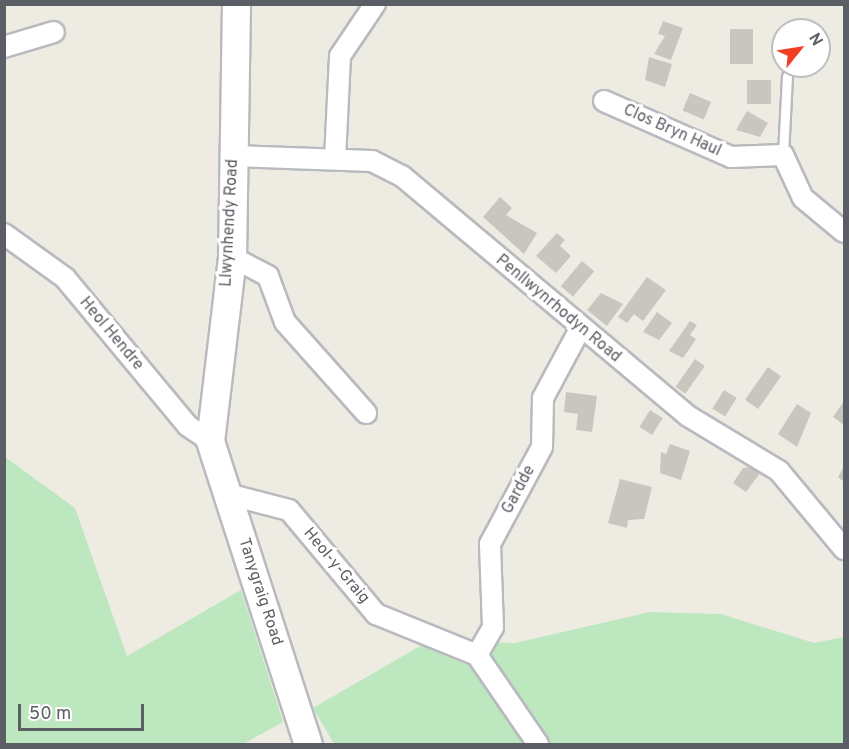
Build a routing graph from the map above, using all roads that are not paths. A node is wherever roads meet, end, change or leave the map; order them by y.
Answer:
1 (236, 4) edge
2 (375, 4) edge
3 (54, 32) dead end
4 (4, 47) edge
5 (787, 78) edge
6 (604, 101) dead end
7 (783, 155) junction
8 (233, 156) junction
9 (335, 159) junction
10 (844, 232) edge
11 (4, 234) edge
12 (232, 257) junction
13 (580, 329) junction
14 (366, 412) dead end
15 (210, 441) junction
16 (228, 494) junction
17 (844, 549) edge
18 (477, 655) junction
19 (308, 744) edge
20 (538, 744) edge

1 - 8 main road, Llwynhendy Road
2 - 9 street
3 - 4 street
5 - 7 lane
6 - 7 street, Clos Bryn Haul
7 - 10 street
8 - 9 street, Penllwynrhodyn Road
8 - 12 main road, Llwynhendy Road
9 - 13 street, Penllwynrhodyn Road
11 - 15 street, Heol Hendre
12 - 14 street
12 - 15 main road, Llwynhendy Road
13 - 17 street, Penllwynrhodyn Road
13 - 18 street, Gardde
15 - 16 main road, Tanygraig Road
16 - 18 street, Heol-y-Graig
16 - 19 main road, Tanygraig Road
18 - 20 street

